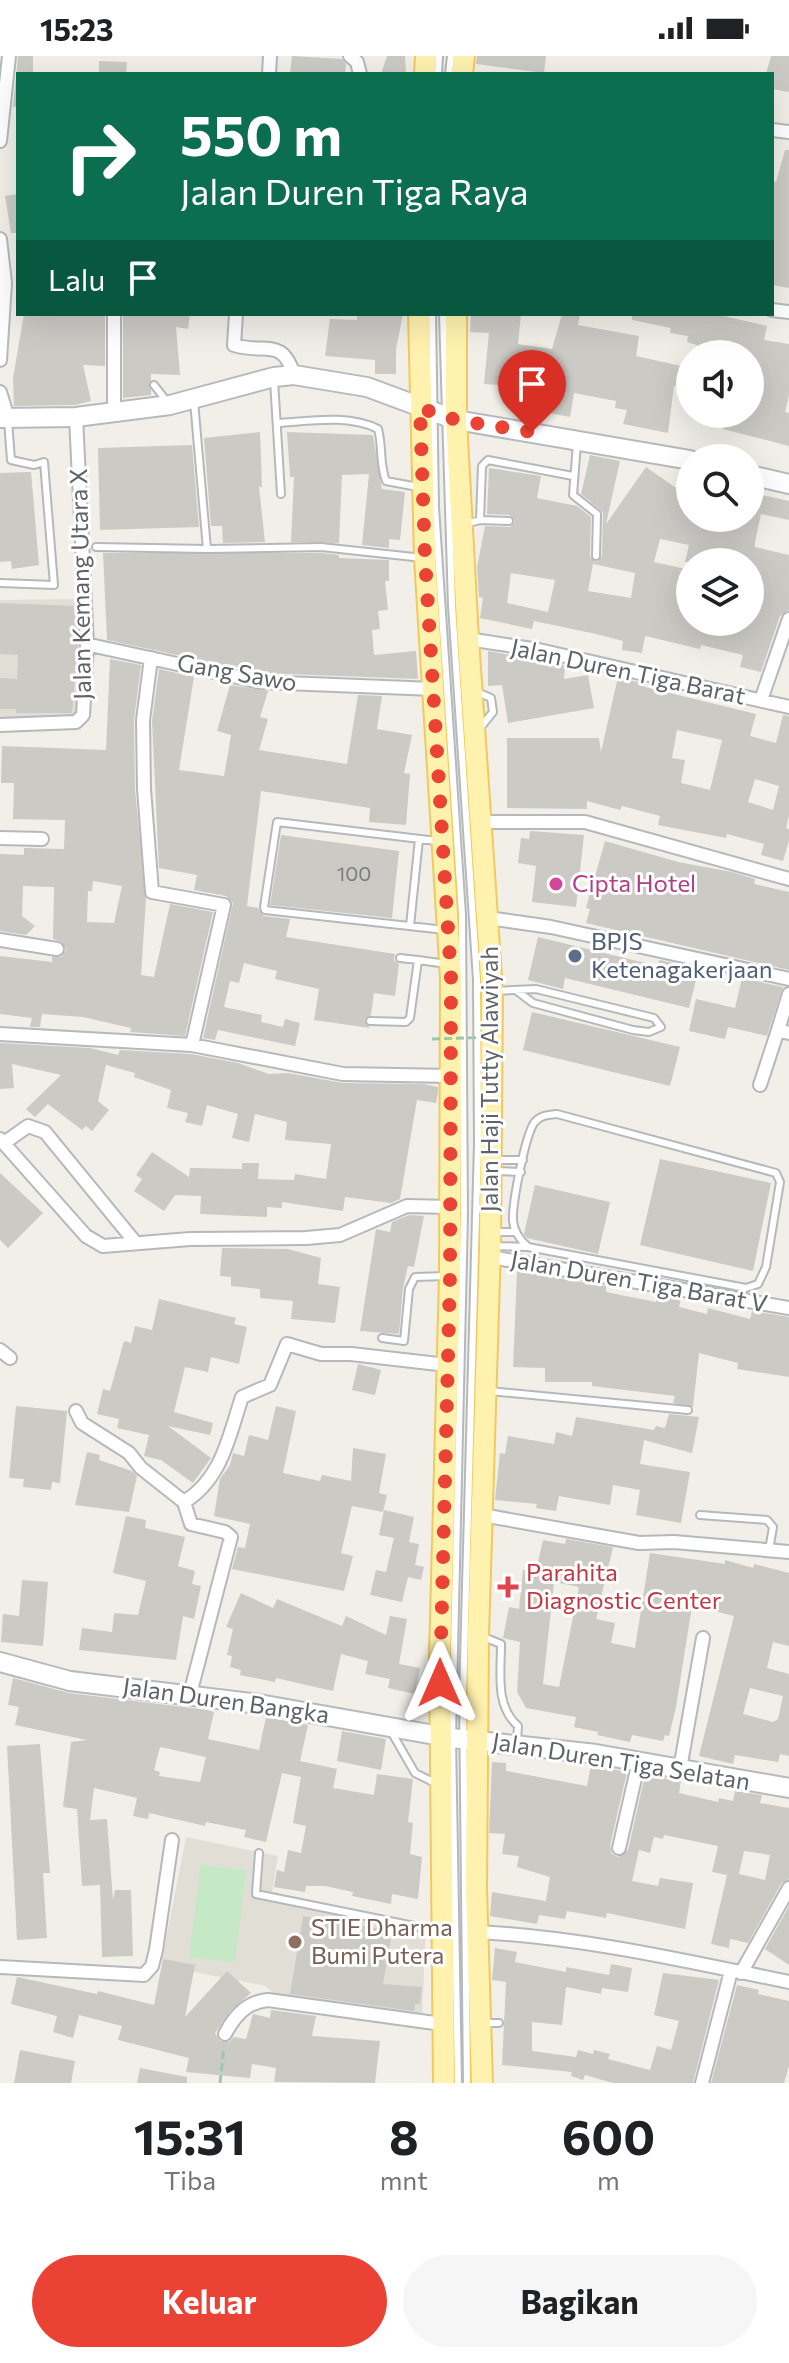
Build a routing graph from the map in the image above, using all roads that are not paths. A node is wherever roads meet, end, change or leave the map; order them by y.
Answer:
1 (9, 56) edge
2 (0, 141) edge
3 (0, 239) edge
4 (1, 260) edge
5 (114, 316) edge
6 (236, 316) edge
7 (419, 316) edge
8 (432, 316) edge
9 (443, 316) edge
10 (456, 316) edge
11 (0, 360) edge
12 (294, 375) junction
13 (274, 377) junction
14 (154, 385) dead end
15 (0, 392) edge
16 (194, 401) junction
17 (170, 405) junction
18 (114, 413) junction
19 (438, 414) junction
20 (76, 417) junction
21 (4, 418) edge
22 (278, 423) junction
23 (578, 440) junction
24 (676, 458) edge
25 (573, 476) junction
26 (764, 478) edge
27 (789, 484) edge
28 (423, 488) junction
29 (281, 494) dead end
30 (509, 521) dead end
31 (471, 522) junction
32 (96, 547) dead end
33 (207, 549) junction
34 (596, 556) dead end
35 (425, 558) junction
36 (0, 583) edge
37 (789, 619) edge
38 (468, 639) junction
39 (90, 645) dead end
40 (151, 658) junction
41 (434, 689) junction
42 (761, 700) junction
43 (789, 707) edge
44 (0, 725) edge
45 (482, 822) junction
46 (0, 838) edge
47 (42, 839) dead end
48 (419, 839) junction
49 (445, 842) junction
50 (789, 879) edge
51 (488, 918) junction
52 (410, 926) junction
53 (450, 931) junction
54 (0, 940) edge
55 (57, 949) dead end
56 (400, 958) dead end
57 (418, 960) junction
58 (451, 964) junction
59 (789, 979) edge
60 (492, 991) junction
61 (517, 991) junction
62 (789, 994) edge
63 (370, 1021) dead end
64 (784, 1032) edge
65 (0, 1034) edge
66 (192, 1045) junction
67 (451, 1076) junction
68 (760, 1085) dead end
69 (2, 1141) edge
70 (523, 1160) junction
71 (491, 1165) junction
72 (521, 1172) junction
73 (451, 1207) junction
74 (516, 1232) junction
75 (135, 1242) junction
76 (490, 1245) junction
77 (528, 1247) junction
78 (450, 1276) junction
79 (789, 1308) edge
80 (382, 1338) dead end
81 (447, 1365) junction
82 (486, 1391) junction
83 (688, 1410) dead end
84 (76, 1411) dead end
85 (184, 1502) junction
86 (482, 1515) junction
87 (700, 1515) dead end
88 (769, 1550) junction
89 (789, 1552) edge
90 (478, 1635) junction
91 (703, 1638) dead end
92 (0, 1662) edge
93 (190, 1694) junction
94 (389, 1726) junction
95 (459, 1738) junction
96 (517, 1744) junction
97 (639, 1761) junction
98 (680, 1769) junction
99 (441, 1786) junction
100 (789, 1788) edge
101 (172, 1840) dead end
102 (619, 1848) dead end
103 (259, 1853) dead end
104 (459, 1882) junction
105 (789, 1888) edge
106 (441, 1931) junction
107 (477, 1932) junction
108 (0, 1967) edge
109 (736, 1972) junction
110 (789, 1982) edge
111 (442, 2024) junction
112 (225, 2034) road end
113 (444, 2083) edge
114 (458, 2083) edge
115 (467, 2083) edge
116 (482, 2083) edge
117 (702, 2083) edge

1 - 2 street
3 - 4 street
4 - 11 street
5 - 18 street
6 - 12 street
7 - 19 main road
8 - 19 lane
9 - 19 lane
10 - 19 main road
12 - 13 street
12 - 19 street
13 - 16 street
13 - 22 lane
14 - 17 lane
15 - 21 street
16 - 17 street
16 - 33 lane
17 - 18 street
18 - 20 street
19 - 23 street
19 - 28 main road, Jalan Haji Tutty Alawiyah
19 - 31 main road, Jalan Haji Tutty Alawiyah
19 - 95 lane
19 - 95 lane
20 - 21 street
20 - 44 street, Jalan Kemang Utara X
21 - 36 lane
22 - 28 lane
22 - 29 lane
23 - 24 street
23 - 25 lane
25 - 31 lane
25 - 34 lane
26 - 27 street
28 - 35 main road, Jalan Haji Tutty Alawiyah
30 - 31 lane
31 - 38 main road, Jalan Haji Tutty Alawiyah
32 - 33 lane
33 - 35 lane
35 - 41 main road, Jalan Haji Tutty Alawiyah
37 - 42 street
38 - 42 street, Jalan Duren Tiga Barat
38 - 45 main road, Jalan Haji Tutty Alawiyah
39 - 40 street, Gang Sawo
40 - 41 street, Gang Sawo
40 - 66 street
41 - 49 main road, Jalan Haji Tutty Alawiyah
42 - 43 street, Jalan Duren Tiga Barat
45 - 50 street
45 - 51 main road, Jalan Haji Tutty Alawiyah
46 - 47 street
48 - 49 lane
48 - 52 lane
48 - 52 lane
49 - 53 main road, Jalan Haji Tutty Alawiyah
51 - 59 street
51 - 60 main road, Jalan Haji Tutty Alawiyah
52 - 53 lane
53 - 58 main road, Jalan Haji Tutty Alawiyah
54 - 55 street
56 - 57 lane
57 - 58 lane
57 - 63 lane
58 - 67 main road, Jalan Haji Tutty Alawiyah
60 - 61 lane
60 - 71 main road, Jalan Haji Tutty Alawiyah
61 - 61 lane
62 - 64 street
64 - 68 street
65 - 66 street
66 - 67 street
67 - 73 main road, Jalan Haji Tutty Alawiyah
69 - 75 street
69 - 75 street
70 - 71 lane
70 - 72 lane
70 - 77 lane
71 - 72 lane
71 - 76 main road, Jalan Haji Tutty Alawiyah
72 - 74 lane
73 - 75 street
73 - 78 main road, Jalan Haji Tutty Alawiyah
74 - 76 lane
74 - 77 lane
76 - 77 lane
76 - 79 street, Jalan Duren Tiga Barat V
76 - 82 main road, Jalan Haji Tutty Alawiyah
78 - 80 lane
78 - 81 main road, Jalan Haji Tutty Alawiyah
81 - 85 street
81 - 95 main road, Jalan Haji Tutty Alawiyah
82 - 83 lane
82 - 86 main road, Jalan Haji Tutty Alawiyah
84 - 85 street
85 - 93 street
86 - 88 street
86 - 90 main road, Jalan Haji Tutty Alawiyah
87 - 88 lane
88 - 89 street
90 - 95 main road, Jalan Haji Tutty Alawiyah
90 - 96 lane
91 - 98 street
92 - 93 street, Jalan Duren Bangka
93 - 94 street, Jalan Duren Bangka
94 - 95 street, Jalan Duren Bangka
94 - 99 lane
95 - 96 street, Jalan Duren Tiga Selatan
95 - 99 main road
95 - 104 main road
96 - 97 street, Jalan Duren Tiga Selatan
97 - 98 street, Jalan Duren Tiga Selatan
97 - 102 street
98 - 100 street, Jalan Duren Tiga Selatan
99 - 104 main road
101 - 108 street
103 - 106 lane
104 - 106 main road
104 - 107 main road
104 - 114 lane
104 - 115 lane
105 - 109 street
106 - 111 main road
107 - 109 street
107 - 116 main road
109 - 110 street
109 - 117 street
111 - 112 street
111 - 113 main road

